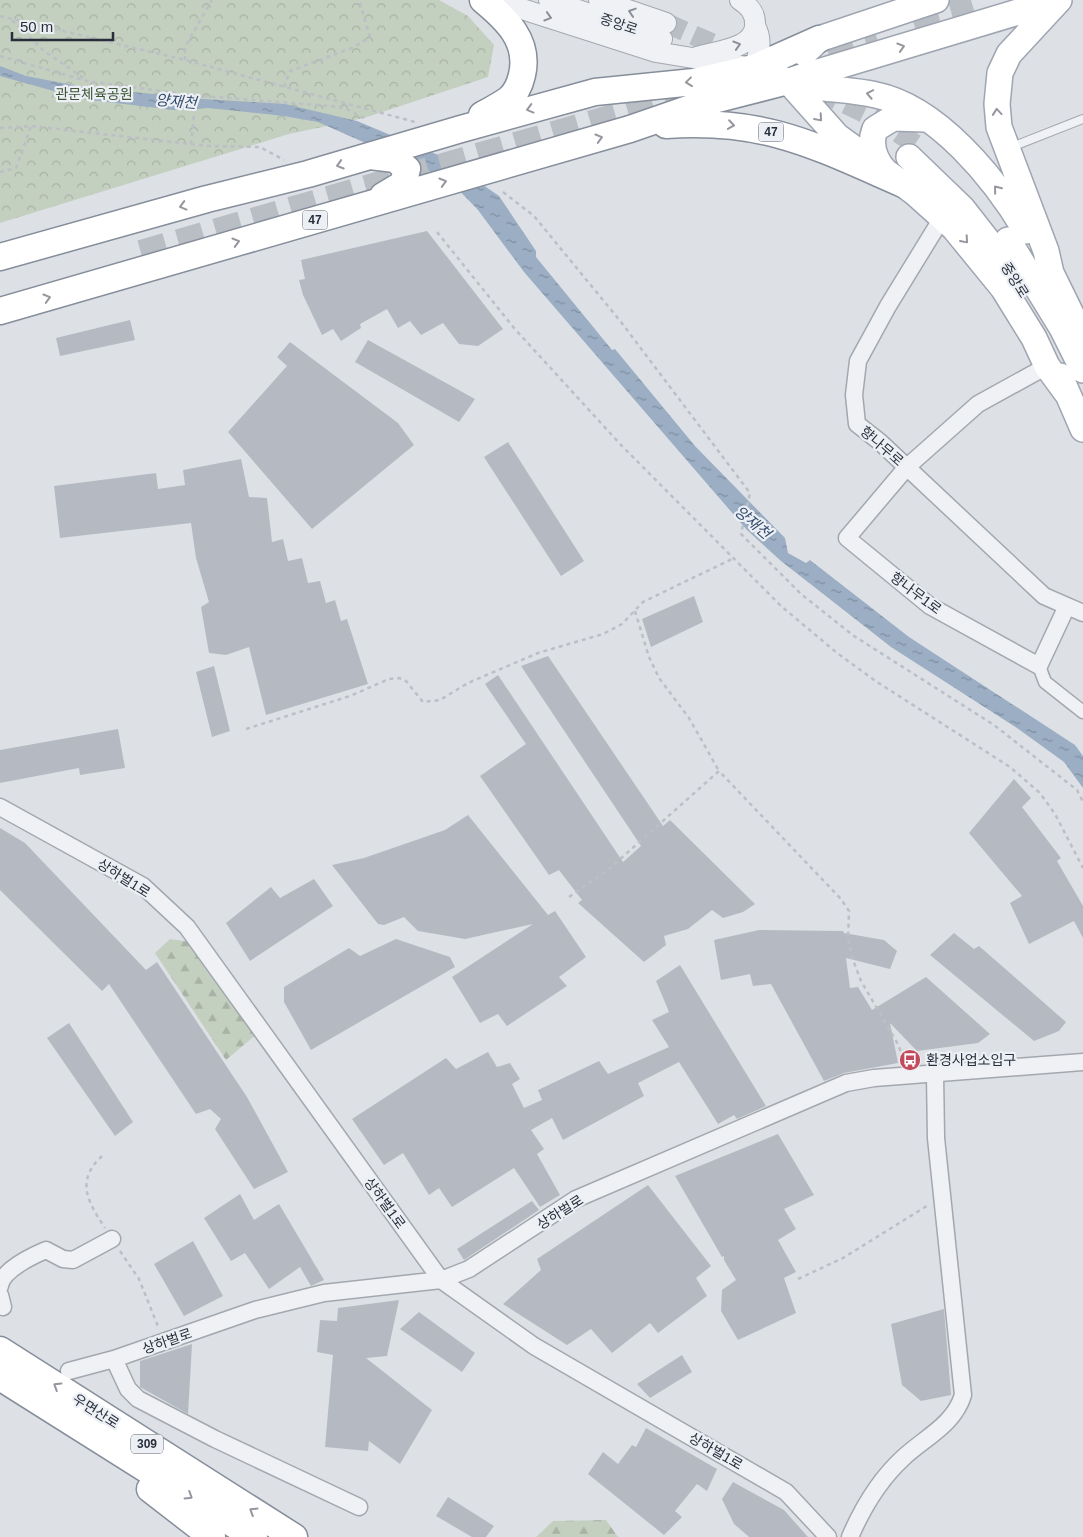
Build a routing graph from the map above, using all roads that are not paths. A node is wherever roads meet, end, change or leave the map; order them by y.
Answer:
1 (482, 0) edge
2 (502, 0) edge
3 (549, 0) edge
4 (599, 0) edge
5 (740, 0) edge
6 (936, 0) edge
7 (1059, 0) edge
8 (755, 26) junction
9 (819, 39) junction
10 (690, 59) junction
11 (754, 68) junction
12 (788, 81) junction
13 (928, 119) junction
14 (1083, 119) edge
15 (461, 129) junction
16 (630, 129) junction
17 (1007, 148) junction
18 (369, 156) junction
19 (895, 179) junction
20 (367, 204) junction
21 (942, 218) junction
22 (0, 257) edge
23 (1052, 273) junction
24 (0, 276) edge
25 (0, 293) edge
26 (0, 311) edge
27 (1083, 351) edge
28 (1047, 366) junction
29 (1083, 370) edge
30 (1066, 392) junction
31 (1083, 429) edge
32 (907, 468) junction
33 (1066, 606) junction
34 (1083, 613) edge
35 (1039, 666) junction
36 (1083, 712) edge
37 (0, 807) edge
38 (1083, 1062) edge
39 (935, 1074) junction
40 (112, 1239) dead end
41 (441, 1280) junction
42 (0, 1286) edge
43 (0, 1350) edge
44 (114, 1359) junction
45 (69, 1371) dead end
46 (0, 1377) edge
47 (31, 1396) junction
48 (359, 1507) dead end
49 (212, 1537) edge
50 (254, 1537) edge
51 (294, 1537) edge
52 (828, 1537) edge
53 (850, 1537) edge

1 - 15 highway
2 -> 10 street
3 -> 4 street, 중앙로
5 - 8 street
6 - 9 main road
12 -> 7 main road
17 -> 7 main road
10 -> 8 street
8 - 11 street
9 - 11 highway
9 - 12 main road
10 - 11 street
11 - 12 main road
11 -> 15 highway
13 -> 12 main road
12 - 16 highway
12 -> 19 main road
13 - 19 main road
23 -> 13 main road
14 - 17 lane
15 - 18 highway
16 -> 19 highway, 47
20 -> 16 highway, 47
17 - 23 main road
18 - 20 highway
18 -> 22 highway
19 - 21 main road, 47
26 -> 20 highway, 47
21 -> 28 main road, 47
21 - 32 street, 향나무로
23 - 27 main road
24 - 25 highway
28 - 30 main road, 47
28 - 32 street
29 - 30 main road, 중앙로
30 - 31 main road, 중앙로
32 - 33 street, 향나무로
32 - 35 street, 향나무1로
33 - 34 street, 향나무로
33 - 35 street
35 - 36 street
37 - 41 street, 상하벌1로
38 - 39 street, 상하벌로
39 - 41 street, 상하벌로
39 - 53 street
40 - 42 street
41 - 44 street, 상하벌로
41 - 52 street, 상하벌1로
51 -> 43 highway, 우면산로 / 309
44 - 45 street, 상하벌로
44 - 48 street
46 - 47 highway, 우면산로 / 309
47 - 49 highway
47 -> 50 highway, 우면산로 / 309

